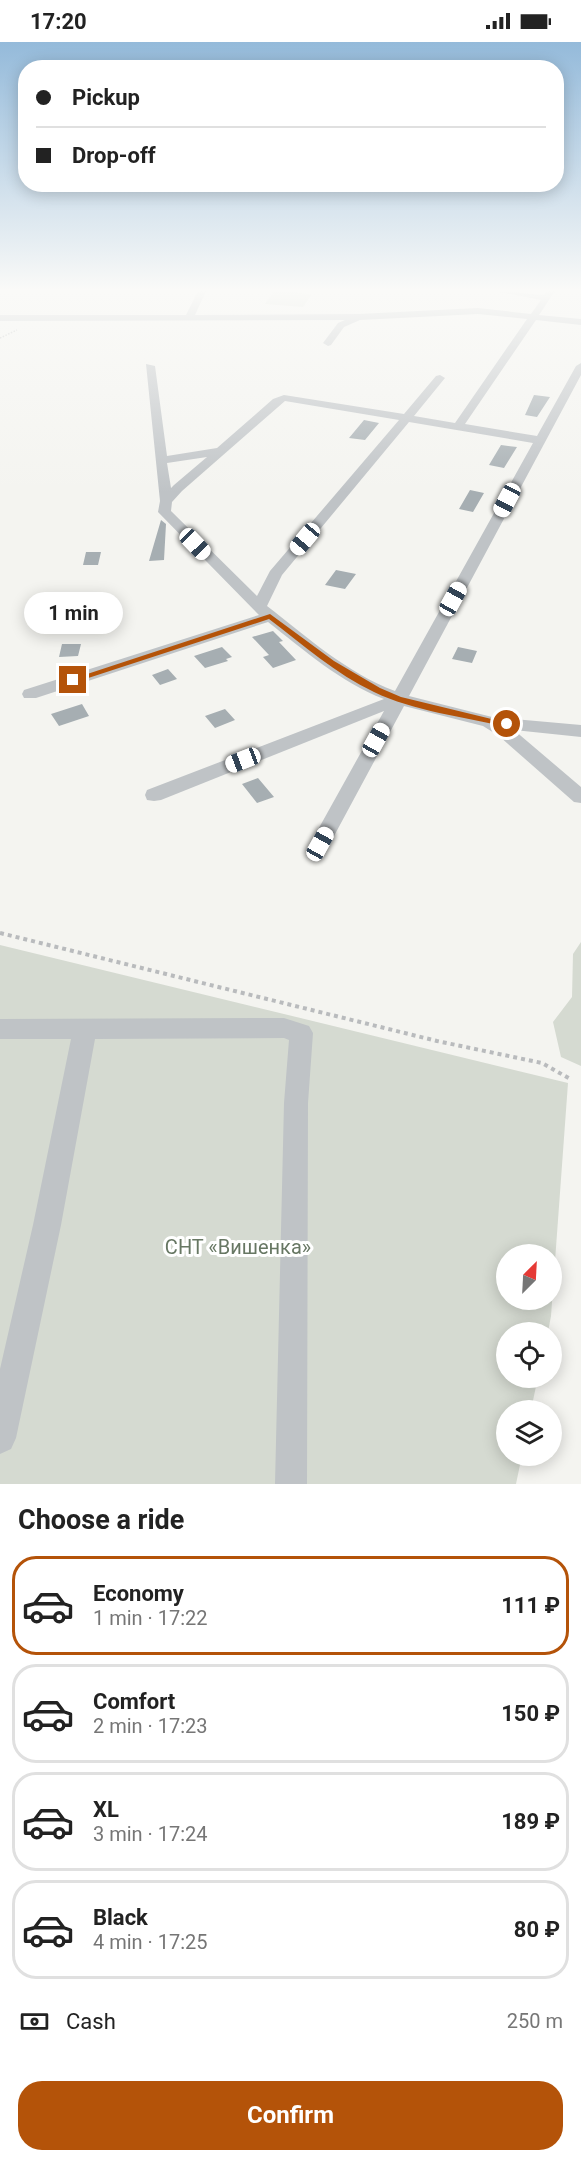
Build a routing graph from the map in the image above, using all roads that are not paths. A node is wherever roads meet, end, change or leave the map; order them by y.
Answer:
1 (506, 358) edge
2 (150, 366) dead end
3 (581, 366) edge
4 (440, 378) dead end
5 (407, 417) junction
6 (458, 426) junction
7 (540, 440) junction
8 (220, 451) junction
9 (162, 460) junction
10 (166, 501) junction
11 (264, 612) junction
12 (30, 694) dead end
13 (399, 699) junction
14 (489, 722) junction
15 (581, 731) edge
16 (153, 795) dead end
17 (581, 797) edge
18 (320, 844) dead end
19 (0, 1029) edge
20 (85, 1030) junction
21 (0, 1438) edge
22 (291, 1484) edge

1 - 6 street
2 - 9 street
3 - 7 street
4 - 5 street
5 - 6 street
5 - 8 street
5 - 11 street
6 - 7 street
7 - 13 street
8 - 9 street
8 - 10 street
9 - 10 street
10 - 11 street
11 - 12 street
11 - 13 street
13 - 14 street
13 - 16 street
13 - 18 street
14 - 15 street
14 - 17 street
19 - 20 street
20 - 21 street
20 - 22 street

